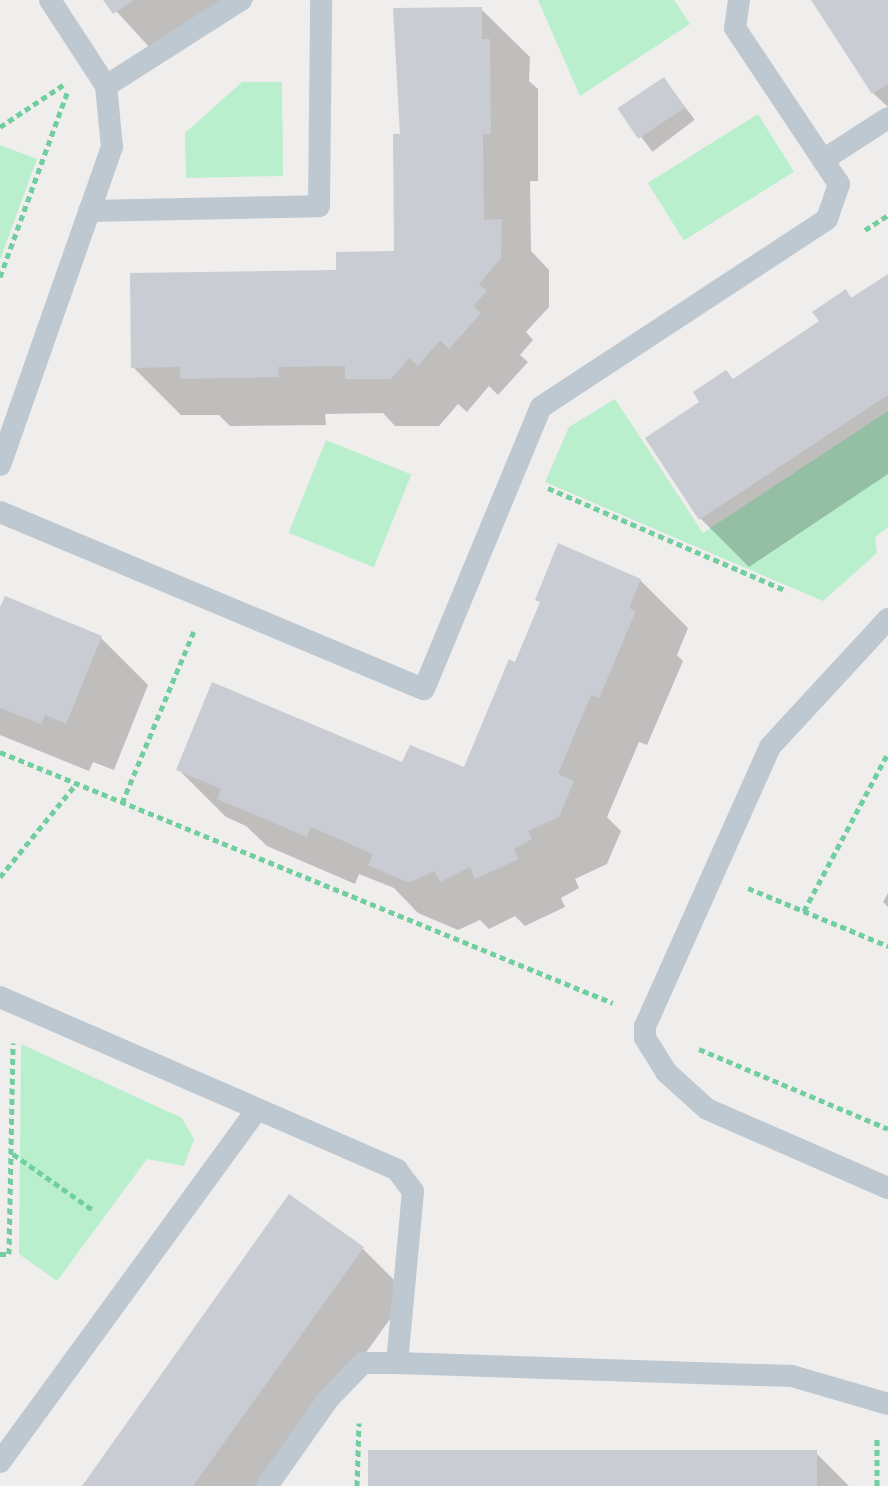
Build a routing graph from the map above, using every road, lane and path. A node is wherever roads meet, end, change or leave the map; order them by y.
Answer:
1 (50, 0) edge
2 (241, 0) edge
3 (321, 0) edge
4 (739, 0) edge
5 (106, 86) junction
6 (888, 118) edge
7 (0, 127) edge
8 (823, 160) junction
9 (89, 211) junction
10 (0, 277) edge
11 (0, 465) edge
12 (539, 485) dead end
13 (0, 512) edge
14 (787, 591) dead end
15 (888, 619) edge
16 (195, 629) dead end
17 (0, 752) edge
18 (888, 753) edge
19 (76, 784) junction
20 (122, 803) junction
21 (713, 874) junction
22 (0, 877) edge
23 (804, 911) junction
24 (888, 946) edge
25 (0, 997) edge
26 (645, 1026) junction
27 (13, 1033) dead end
28 (257, 1110) junction
29 (888, 1129) edge
30 (12, 1154) junction
31 (888, 1188) edge
32 (93, 1210) dead end
33 (0, 1254) edge
34 (397, 1363) junction
35 (888, 1404) edge
36 (0, 1462) edge
37 (267, 1486) edge

1 - 5 lane
2 - 5 lane
3 - 9 lane
4 - 8 lane
5 - 9 lane
6 - 8 lane
7 - 10 path
8 - 13 lane
9 - 11 lane
12 - 14 path
15 - 21 lane
16 - 20 path
17 - 19 path
18 - 23 path
19 - 20 path
19 - 22 path
20 - 26 path
21 - 23 path
21 - 26 lane
23 - 24 path
25 - 28 lane
26 - 29 path
26 - 31 lane
27 - 30 path
28 - 34 lane
28 - 36 lane
30 - 32 path
30 - 33 path
34 - 35 lane
34 - 37 lane

